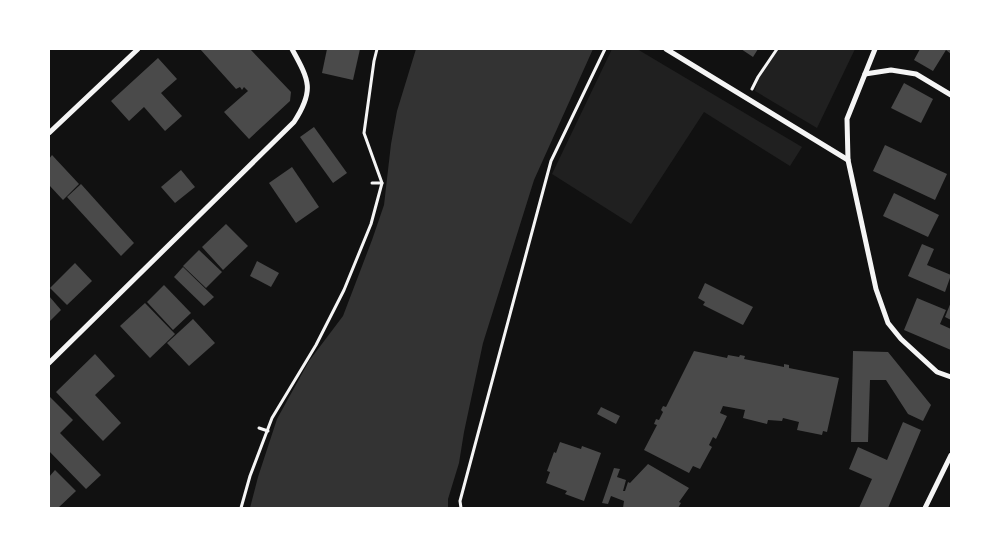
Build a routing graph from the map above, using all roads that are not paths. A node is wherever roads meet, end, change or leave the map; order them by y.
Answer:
1 (138, 49) edge
2 (292, 49) edge
3 (666, 49) edge
4 (875, 49) edge
5 (865, 74) junction
6 (951, 95) edge
7 (49, 133) edge
8 (848, 160) junction
9 (49, 363) edge
10 (951, 377) edge
11 (951, 455) edge
12 (925, 508) edge

1 - 7 street
2 - 9 street
3 - 8 street
4 - 5 street
5 - 6 street
5 - 8 street
8 - 10 street
11 - 12 street

